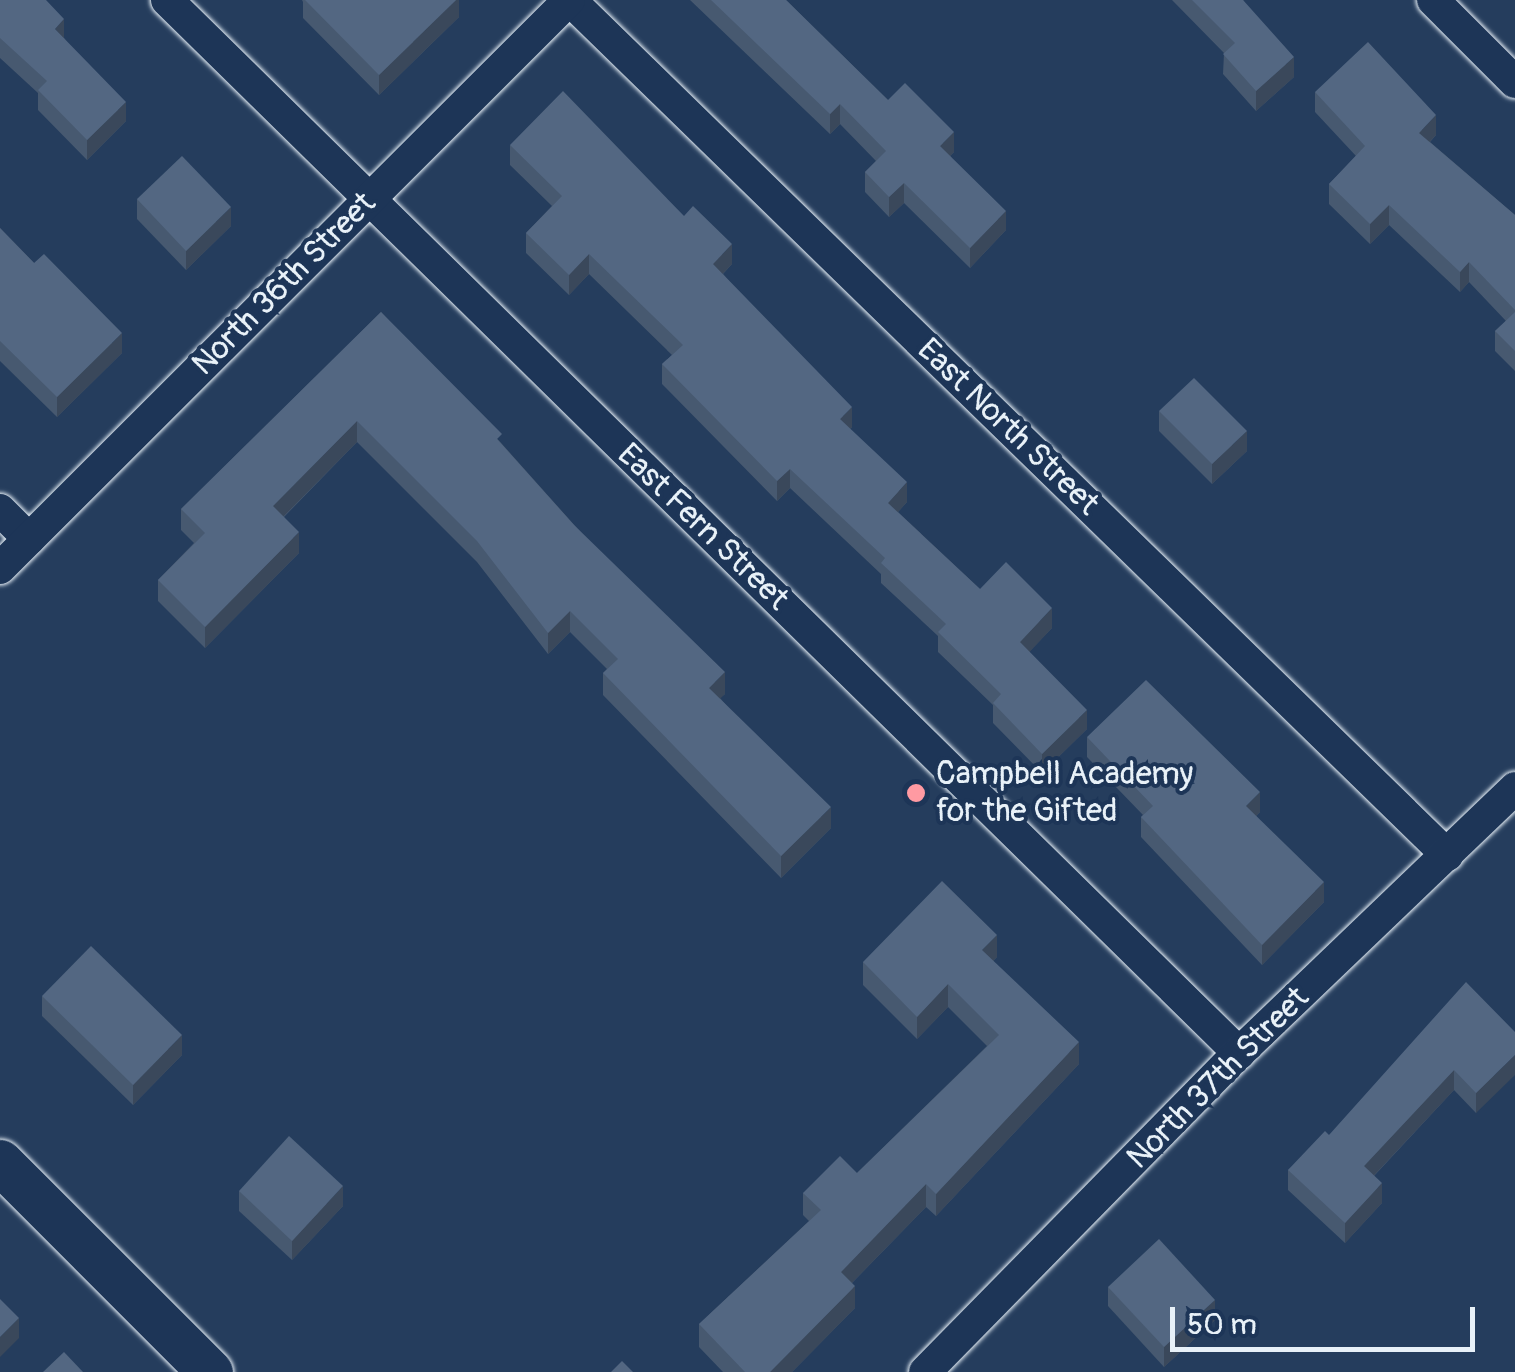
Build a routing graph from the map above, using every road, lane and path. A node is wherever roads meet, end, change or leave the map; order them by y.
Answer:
1 (167, 0) edge
2 (569, 0) edge
3 (1432, 0) edge
4 (1515, 82) edge
5 (369, 200) junction
6 (0, 510) edge
7 (29, 539) junction
8 (0, 568) edge
9 (1515, 788) edge
10 (1447, 855) junction
11 (1239, 1053) junction
12 (0, 1162) edge
13 (210, 1372) edge
14 (926, 1372) edge

1 - 5 street, East Fern Street
2 - 5 street, North 36th Street
2 - 10 street, East North Street
3 - 4 street
5 - 7 street, North 36th Street
5 - 11 street, East Fern Street
6 - 7 street
7 - 8 street, North 36th Street
9 - 10 street, North 37th Street
10 - 11 street, North 37th Street
11 - 14 street, North 37th Street
12 - 13 street

